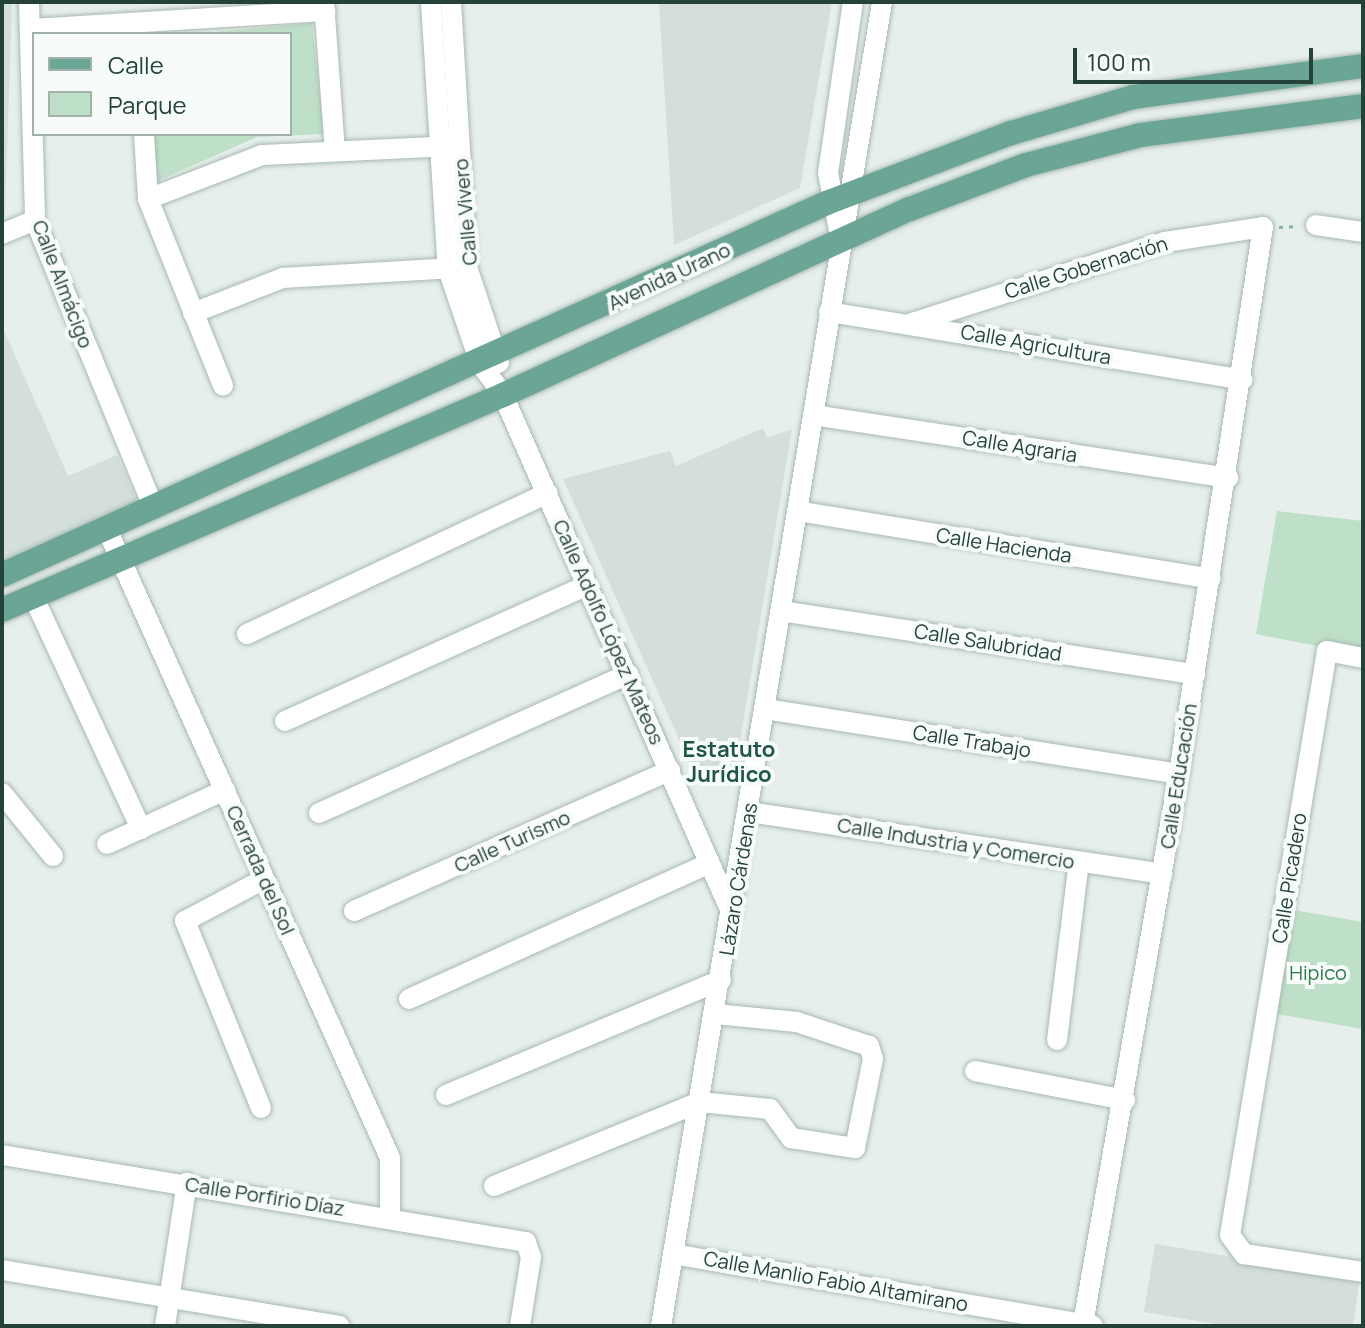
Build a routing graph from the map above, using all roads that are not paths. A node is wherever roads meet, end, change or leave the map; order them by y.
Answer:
1 (29, 2) edge
2 (431, 2) edge
3 (451, 2) edge
4 (853, 2) edge
5 (882, 2) edge
6 (324, 6) edge
7 (30, 29) junction
8 (138, 29) edge
9 (443, 33) junction
10 (1363, 66) edge
11 (32, 105) edge
12 (1363, 106) edge
13 (33, 136) edge
14 (144, 136) edge
15 (450, 146) junction
16 (335, 151) junction
17 (854, 193) junction
18 (148, 199) junction
19 (829, 202) junction
20 (35, 220) junction
21 (1316, 225) road end
22 (1263, 227) joint
23 (1363, 232) edge
24 (2, 234) edge
25 (841, 241) junction
26 (458, 268) junction
27 (671, 276) junction
28 (688, 312) junction
29 (829, 312) junction
30 (193, 313) junction
31 (912, 323) junction
32 (489, 359) junction
33 (1242, 380) junction
34 (223, 386) dead end
35 (503, 395) junction
36 (813, 415) junction
37 (1228, 478) junction
38 (548, 493) junction
39 (153, 506) junction
40 (797, 511) junction
41 (106, 527) junction
42 (120, 557) junction
43 (2, 575) edge
44 (1210, 579) junction
45 (587, 585) junction
46 (33, 596) junction
47 (2, 610) edge
48 (781, 611) junction
49 (247, 634) dead end
50 (1363, 658) edge
51 (628, 674) junction
52 (1195, 674) junction
53 (765, 709) junction
54 (285, 721) dead end
55 (670, 770) junction
56 (1179, 774) junction
57 (225, 790) junction
58 (2, 793) edge
59 (749, 812) junction
60 (319, 813) dead end
61 (141, 829) junction
62 (107, 844) dead end
63 (53, 856) dead end
64 (1079, 862) junction
65 (710, 863) junction
66 (1162, 874) junction
67 (264, 879) junction
68 (354, 911) dead end
69 (732, 914) junction
70 (721, 980) junction
71 (409, 999) dead end
72 (715, 1014) junction
73 (1057, 1040) dead end
74 (975, 1071) dead end
75 (446, 1095) dead end
76 (1125, 1100) junction
77 (700, 1102) junction
78 (261, 1108) dead end
79 (2, 1155) edge
80 (187, 1183) junction
81 (494, 1186) dead end
82 (390, 1217) junction
83 (673, 1254) junction
84 (2, 1270) edge
85 (1363, 1272) edge
86 (169, 1299) junction
87 (1056, 1322) edge
88 (1088, 1325) edge
89 (165, 1326) edge
90 (339, 1326) edge
91 (520, 1326) edge
92 (661, 1326) edge

1 - 7 street, Calle Almácigo
2 - 9 street, Calle Vivero
3 - 9 street, Calle Vivero
4 - 19 street
5 - 17 street, Lázaro Cárdenas
6 - 8 street
6 - 16 street
7 - 8 street
7 - 11 street, Calle Almácigo
9 - 15 street, Calle Vivero
10 - 17 main road, Avenida Urano
12 - 25 main road, Avenida Urano
13 - 20 street, Calle Almácigo
14 - 18 street
15 - 16 street
15 - 26 street, Calle Vivero
16 - 18 street
17 - 19 main road, Avenida Urano
17 - 25 street, Lázaro Cárdenas
18 - 30 street
19 - 25 street
19 - 27 main road, Avenida Urano
20 - 24 street
20 - 39 street, Calle Almácigo
21 - 23 street
22 - 31 street, Calle Gobernación
22 - 33 street, Calle Educación
25 - 28 main road, Avenida Urano
25 - 29 street, Lázaro Cárdenas
26 - 30 street
26 - 32 street, Calle Vivero
27 - 28 main road
27 - 32 main road, Avenida Urano
28 - 35 main road, Avenida Urano
29 - 31 street, Calle Agricultura
29 - 36 street, Lázaro Cárdenas
30 - 34 street
31 - 33 street, Calle Agricultura
32 - 35 street, Calle Vivero
32 - 39 main road, Avenida Urano
33 - 37 street, Calle Educación
35 - 38 street, Calle Adolfo López Mateos
35 - 42 main road, Avenida Urano
36 - 37 street, Calle Agraria
36 - 40 street, Lázaro Cárdenas
37 - 44 street, Calle Educación
38 - 45 street, Calle Adolfo López Mateos
38 - 49 street
39 - 41 main road, Avenida Urano
40 - 44 street, Calle Hacienda
40 - 48 street, Lázaro Cárdenas
41 - 42 street, Cerrada del Sol
41 - 43 main road, Avenida Urano
42 - 46 main road, Avenida Urano
42 - 57 street, Cerrada del Sol
44 - 52 street, Calle Educación
45 - 51 street, Calle Adolfo López Mateos
45 - 54 street
46 - 47 main road, Avenida Urano
46 - 61 street
48 - 52 street, Calle Salubridad
48 - 53 street, Lázaro Cárdenas
50 - 85 street, Calle Picadero
51 - 55 street, Calle Adolfo López Mateos
51 - 60 street
52 - 56 street, Calle Educación
53 - 56 street, Calle Trabajo
53 - 59 street, Lázaro Cárdenas
55 - 65 street, Calle Adolfo López Mateos
55 - 68 street, Calle Turismo
56 - 66 street, Calle Educación
57 - 61 street
57 - 67 street, Cerrada del Sol
58 - 63 street
59 - 64 street, Calle Industria y Comercio
59 - 69 street, Lázaro Cárdenas
61 - 62 street
64 - 66 street, Calle Industria y Comercio
64 - 73 street
65 - 69 street, Calle Adolfo López Mateos
65 - 71 street
66 - 76 street, Calle Educación
67 - 78 street
67 - 82 street, Cerrada del Sol
69 - 70 street, Lázaro Cárdenas
70 - 72 street, Lázaro Cárdenas
70 - 75 street
72 - 77 street, Lázaro Cárdenas
72 - 77 street
74 - 76 street
76 - 88 street, Calle Educación
77 - 81 street
77 - 83 street, Lázaro Cárdenas
79 - 80 street, Calle Porfirio Díaz
80 - 82 street, Calle Porfirio Díaz
80 - 86 street
82 - 91 street, Calle Porfirio Díaz
83 - 87 street, Calle Manlio Fabio Altamirano
83 - 92 street, Lázaro Cárdenas
84 - 86 street
86 - 89 street
86 - 90 street
87 - 88 street, Calle Manlio Fabio Altamirano

